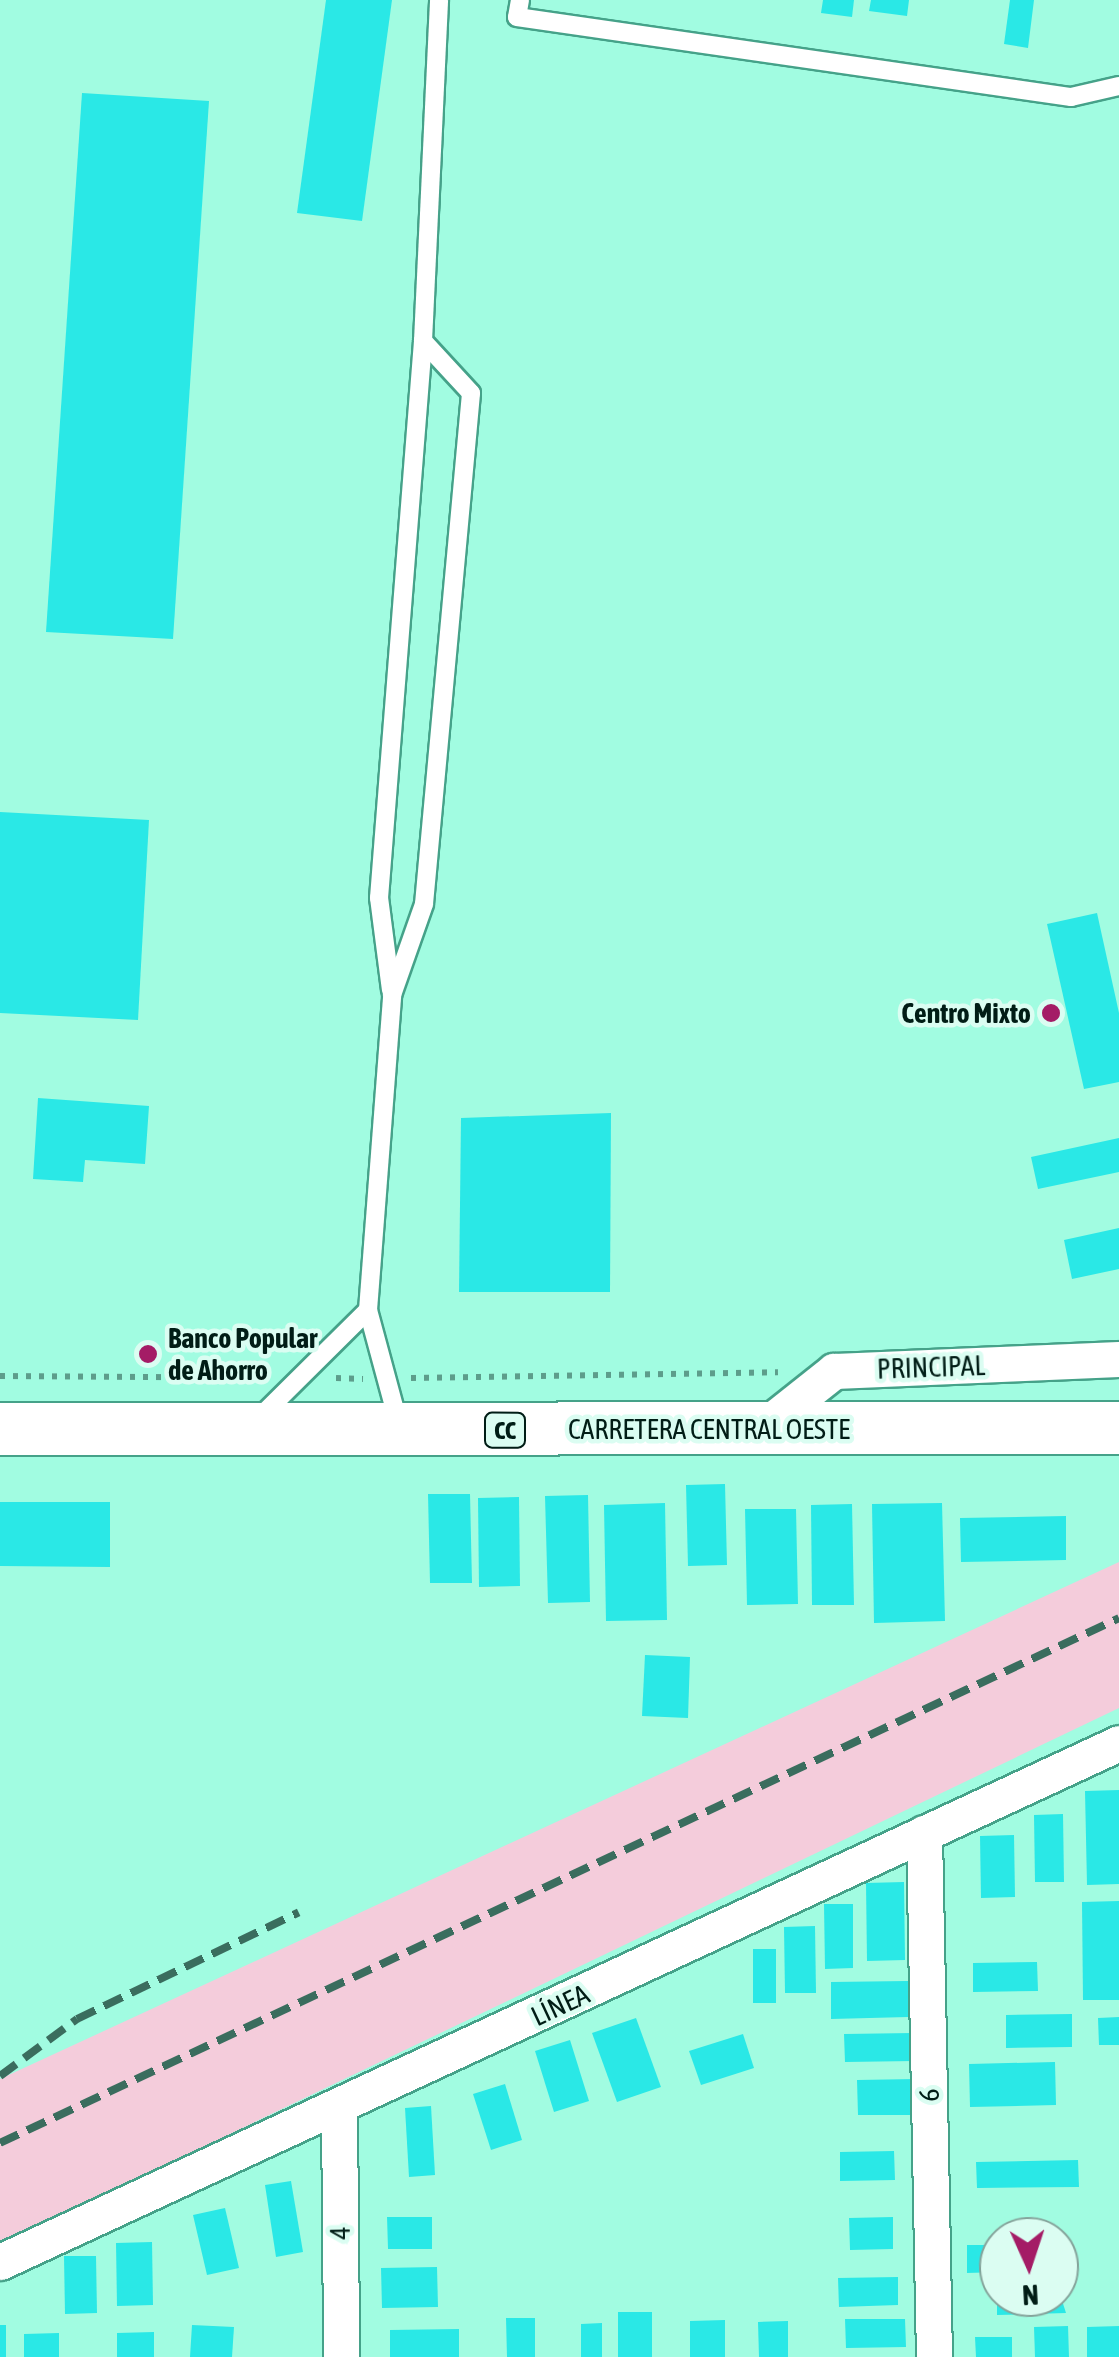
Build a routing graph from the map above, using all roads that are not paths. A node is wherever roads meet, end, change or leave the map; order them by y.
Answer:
1 (439, 0) edge
2 (520, 0) edge
3 (1119, 86) edge
4 (423, 341) junction
5 (392, 995) junction
6 (368, 1310) junction
7 (1119, 1359) edge
8 (762, 1428) junction
9 (1119, 1428) edge
10 (0, 1429) edge
11 (248, 1429) junction
12 (401, 1430) junction
13 (1119, 1743) edge
14 (924, 1833) junction
15 (339, 2109) junction
16 (0, 2262) edge
17 (341, 2357) edge
18 (934, 2357) edge

1 - 4 lane
2 - 3 lane
4 - 5 lane
4 - 5 lane
5 - 6 lane
6 - 11 lane
6 - 12 lane
7 - 8 street, PRINCIPAL
8 - 9 main road, CARRETERA CENTRAL OESTE / CC
8 - 12 main road, CARRETERA CENTRAL OESTE / CC
10 - 11 main road, CARRETERA CENTRAL OESTE / CC
11 - 12 main road, CARRETERA CENTRAL OESTE / CC
13 - 14 street, LÍNEA
14 - 15 street, LÍNEA
14 - 18 street, 6
15 - 16 street, LÍNEA
15 - 17 street, 4

